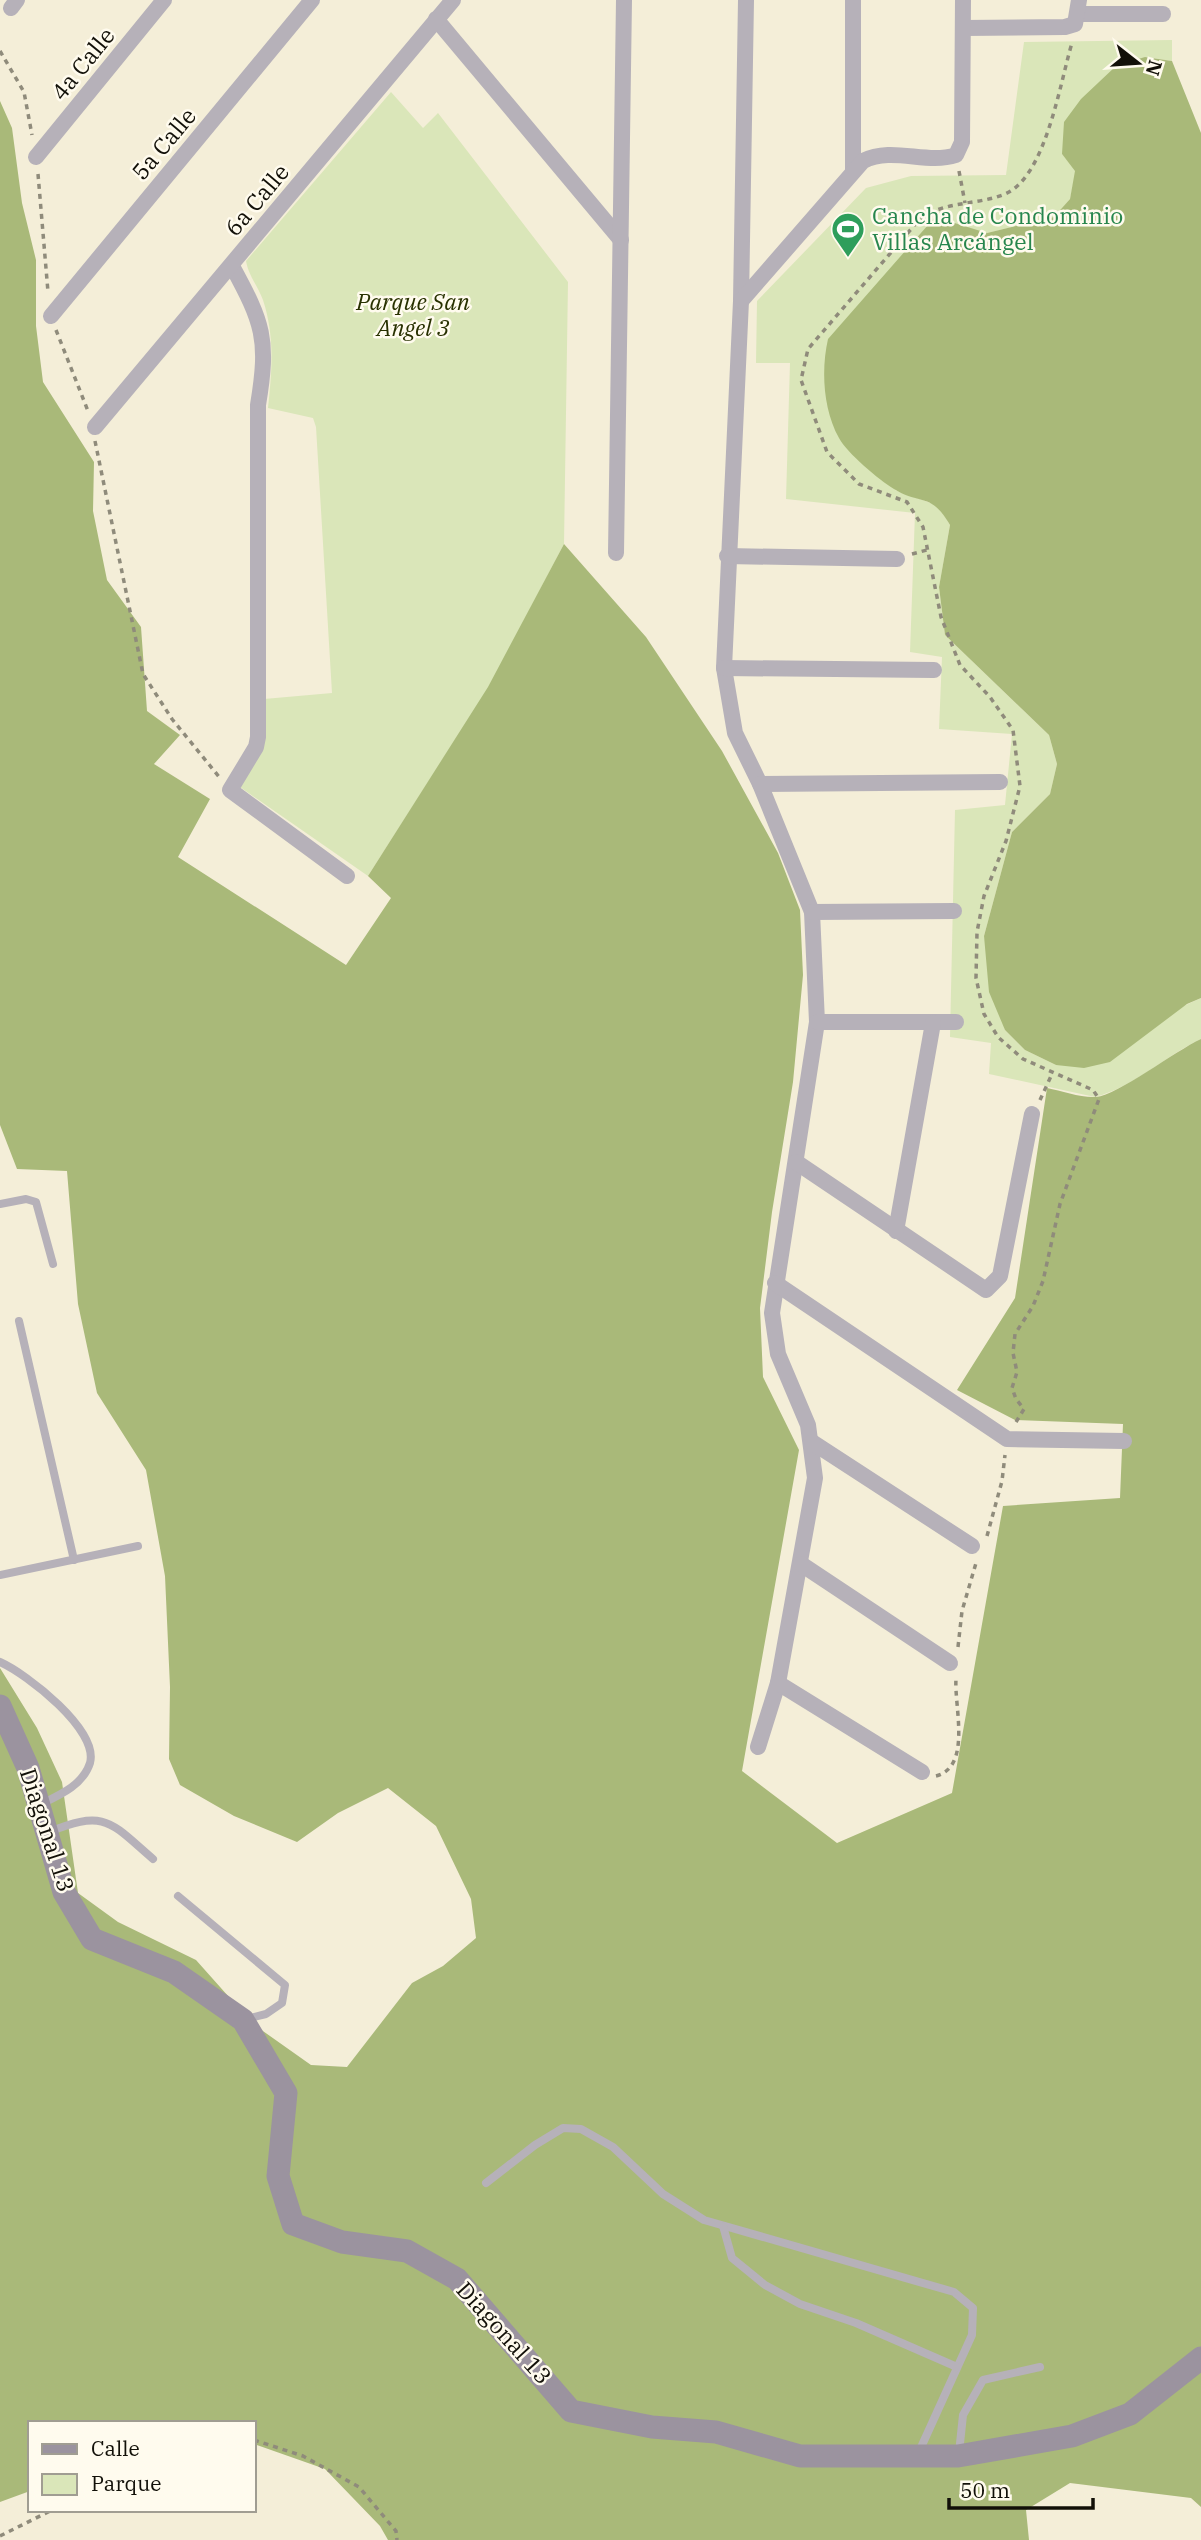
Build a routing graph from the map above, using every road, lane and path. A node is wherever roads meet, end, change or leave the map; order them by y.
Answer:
1 (164, 0) edge
2 (312, 0) edge
3 (453, 0) edge
4 (624, 0) edge
5 (746, 0) edge
6 (853, 0) edge
7 (963, 0) edge
8 (1078, 12) edge
9 (1163, 14) dead end
10 (436, 19) junction
11 (964, 28) junction
12 (0, 51) edge
13 (956, 155) junction
14 (36, 157) junction
15 (853, 171) junction
16 (965, 203) junction
17 (621, 240) junction
18 (232, 265) junction
19 (741, 301) junction
20 (51, 316) junction
21 (95, 427) junction
22 (616, 553) dead end
23 (727, 556) junction
24 (897, 559) dead end
25 (724, 668) junction
26 (934, 670) dead end
27 (1000, 782) dead end
28 (760, 784) junction
29 (230, 790) junction
30 (347, 876) dead end
31 (954, 911) dead end
32 (812, 912) junction
33 (817, 1022) junction
34 (956, 1022) dead end
35 (933, 1023) junction
36 (1052, 1074) junction
37 (1032, 1114) joint
38 (796, 1162) junction
39 (0, 1205) edge
40 (896, 1231) junction
41 (53, 1264) dead end
42 (775, 1283) junction
43 (19, 1321) dead end
44 (1007, 1439) junction
45 (1124, 1441) dead end
46 (812, 1442) junction
47 (138, 1546) dead end
48 (979, 1547) junction
49 (74, 1560) junction
50 (801, 1564) junction
51 (0, 1575) edge
52 (0, 1662) edge
53 (955, 1664) junction
54 (778, 1683) junction
55 (0, 1706) edge
56 (758, 1747) dead end
57 (922, 1772) joint
58 (38, 1806) junction
59 (47, 1833) junction
60 (153, 1859) dead end
61 (178, 1896) dead end
62 (243, 2020) junction
63 (486, 2183) dead end
64 (723, 2225) junction
65 (1201, 2358) edge
66 (957, 2367) junction
67 (1040, 2367) dead end
68 (256, 2441) edge
69 (917, 2456) junction
70 (958, 2456) junction
71 (48, 2512) edge
72 (0, 2536) edge
73 (397, 2540) edge

1 - 14 street, 4a Calle
2 - 20 street, 5a Calle
3 - 10 street, 6a Calle
4 - 17 street
5 - 19 street
6 - 15 street
7 - 11 street
8 - 9 street
8 - 11 street
8 - 16 path
10 - 17 street
10 - 18 street, 6a Calle
11 - 13 street
12 - 14 path
13 - 15 street
13 - 16 path
14 - 20 path
15 - 19 street
16 - 36 path
17 - 22 street
18 - 21 street, 6a Calle
18 - 29 street
19 - 23 street
20 - 21 path
21 - 29 path
23 - 24 street
23 - 25 street
25 - 26 street
25 - 28 street
27 - 28 street
28 - 32 street
29 - 30 street
31 - 32 street
32 - 33 street
33 - 35 street
33 - 38 street
34 - 35 street
35 - 40 street
36 - 37 path
36 - 44 path
37 - 40 street
38 - 40 street
38 - 42 street
39 - 41 lane
42 - 44 street
42 - 46 street
43 - 49 lane
44 - 45 street
44 - 48 path
46 - 48 street
46 - 50 street
47 - 49 lane
48 - 53 path
49 - 51 lane
50 - 53 street
50 - 54 street
52 - 58 lane
53 - 57 path
54 - 56 street
54 - 57 street
55 - 58 street, Diagonal 13
58 - 59 street, Diagonal 13
59 - 60 lane
59 - 62 street, Diagonal 13
61 - 62 lane
62 - 69 street, Diagonal 13
63 - 64 lane
64 - 66 lane
64 - 66 lane
65 - 70 street, Diagonal 13
66 - 69 lane
67 - 70 lane
68 - 73 path
69 - 70 street, Diagonal 13
71 - 72 path

